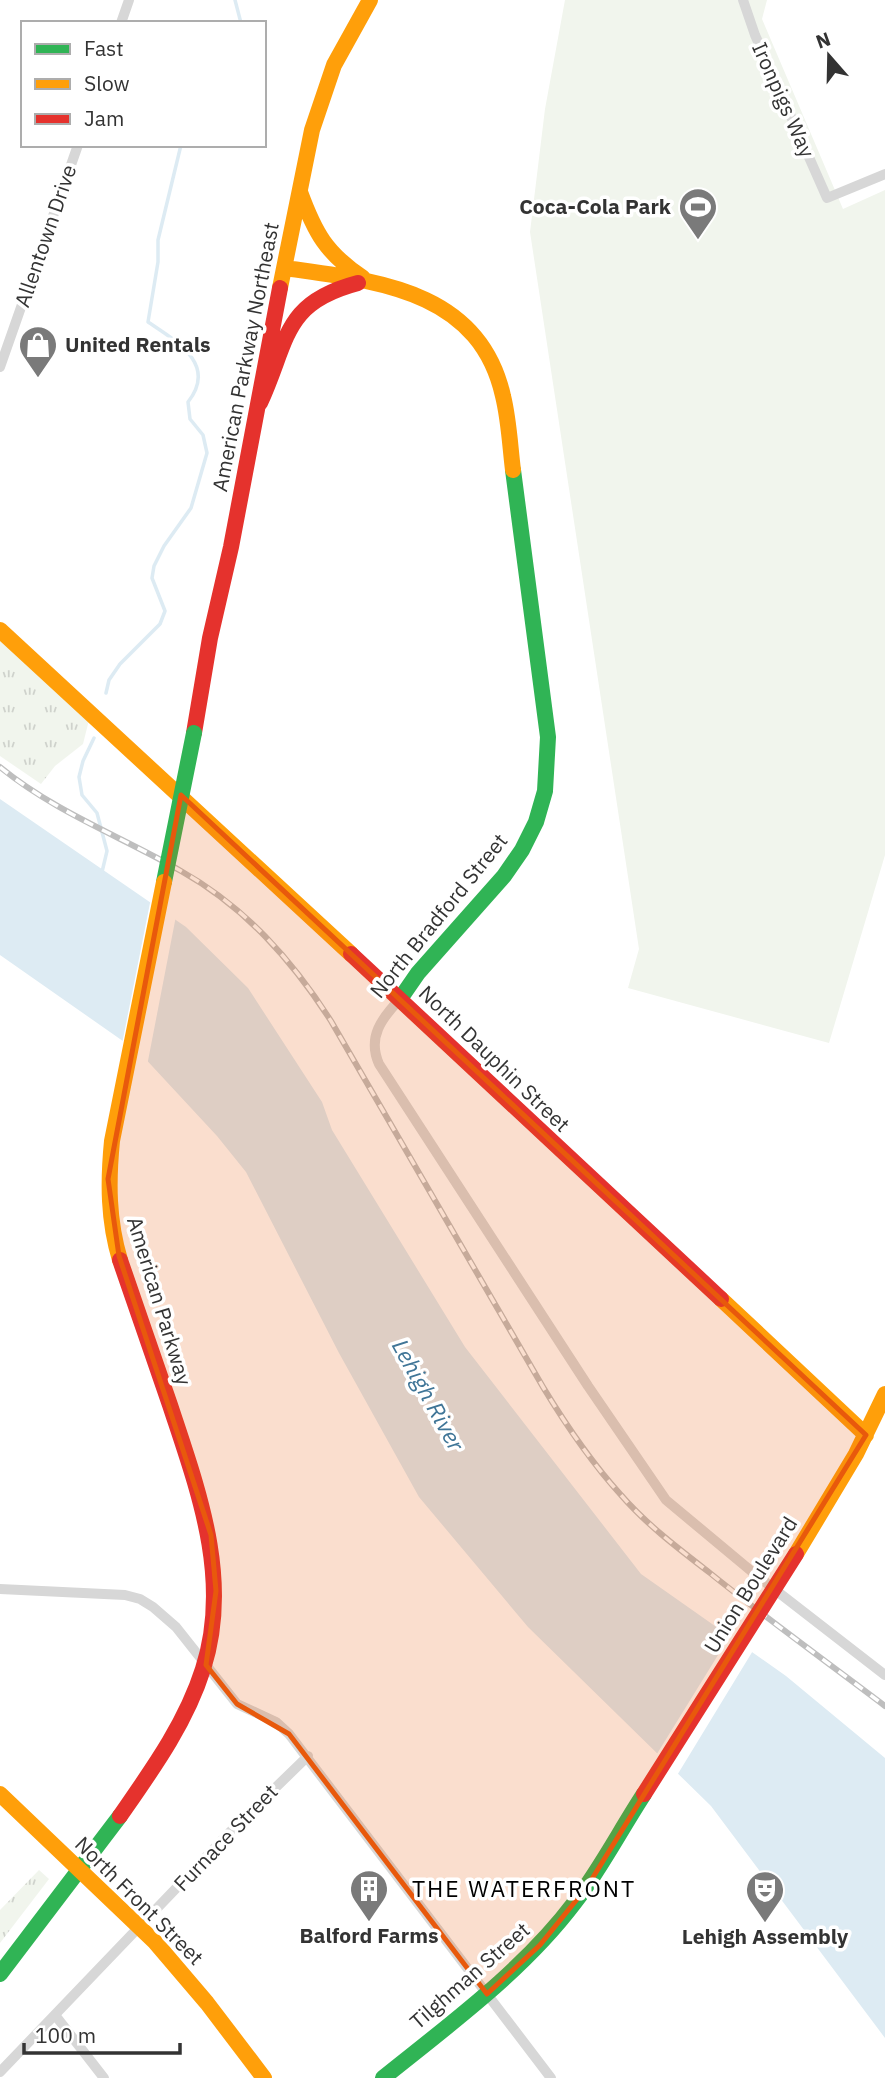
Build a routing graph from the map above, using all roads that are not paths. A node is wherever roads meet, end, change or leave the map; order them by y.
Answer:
1 (129, 0) edge
2 (370, 0) edge
3 (743, 0) edge
4 (122, 21) edge
5 (77, 147) edge
6 (885, 173) edge
7 (300, 192) junction
8 (285, 268) junction
9 (368, 281) junction
10 (0, 367) edge
11 (255, 413) junction
12 (0, 630) edge
13 (194, 733) joint
14 (400, 999) junction
15 (885, 1394) edge
16 (866, 1435) junction
17 (0, 1589) edge
18 (885, 1675) edge
19 (308, 1756) junction
20 (646, 1793) joint
21 (0, 1794) edge
22 (80, 1869) junction
23 (140, 1927) junction
24 (0, 1973) edge
25 (55, 2015) junction
26 (0, 2072) edge
27 (104, 2078) edge
28 (264, 2078) edge
29 (383, 2078) edge
30 (551, 2078) edge

1 - 4 street
2 - 7 main road, American Parkway Northeast
3 - 6 street, Ironpigs Way
5 - 10 street, Allentown Drive
7 - 8 main road, American Parkway Northeast
7 - 9 main road
8 - 9 main road, North Bradford Street
8 - 11 main road, American Parkway Northeast
9 - 11 main road
9 - 14 main road, North Bradford Street
11 - 13 main road, American Parkway Northeast
12 - 14 main road, North Dauphin Street
13 - 22 main road, American Parkway, bridge
14 - 16 main road, North Dauphin Street
14 - 18 street, North Bradford Street
15 - 16 main road, Union Boulevard
16 - 20 main road, Union Boulevard, bridge
17 - 19 street
19 - 23 street, Furnace Street
19 - 30 street
20 - 29 main road, Tilghman Street, bridge
21 - 22 main road, North Front Street
22 - 23 main road, North Front Street
22 - 24 main road
23 - 25 street, Furnace Street
23 - 28 main road, North Front Street
25 - 26 street, Furnace Street
25 - 27 street

